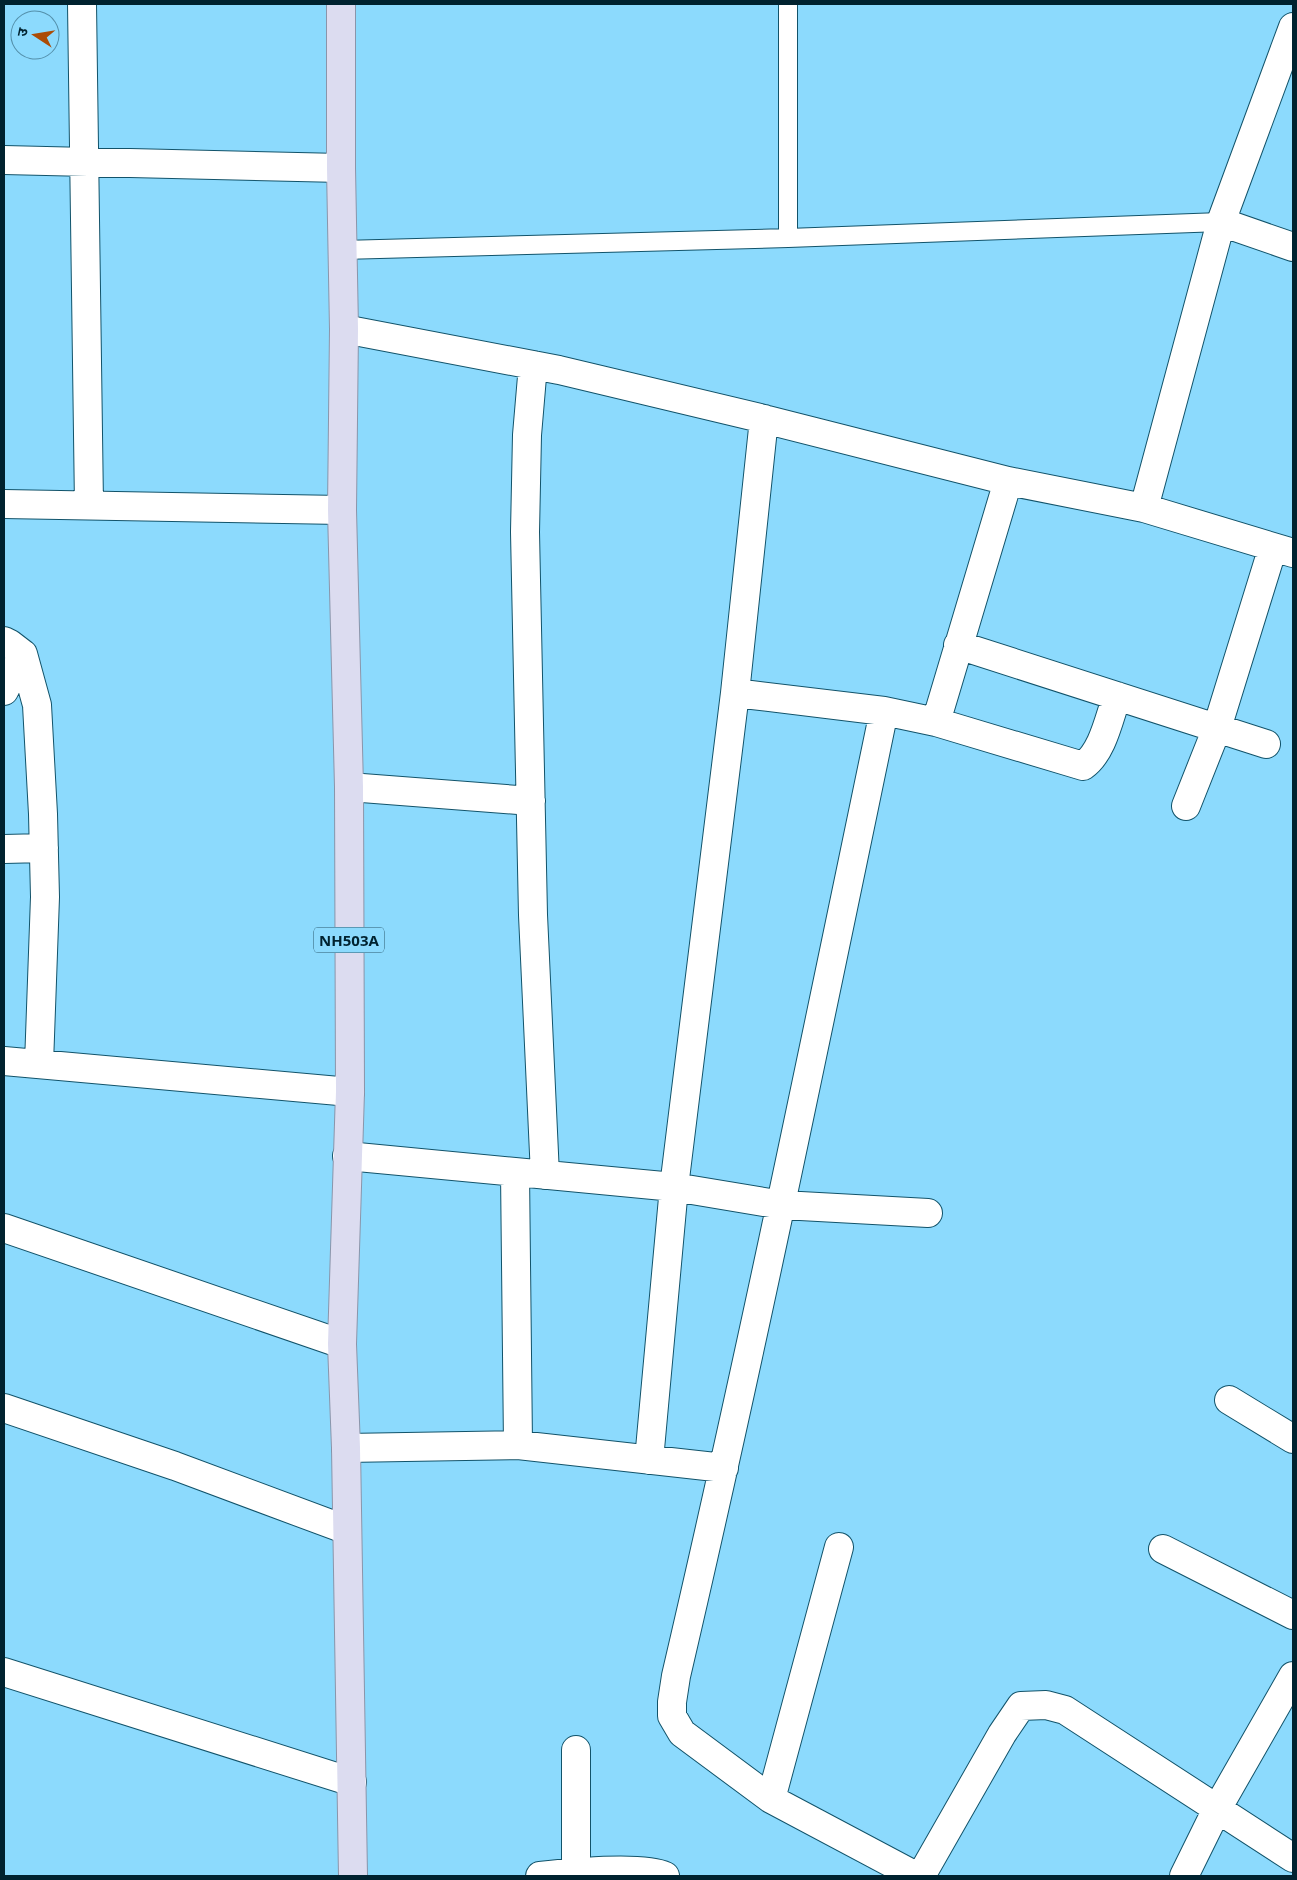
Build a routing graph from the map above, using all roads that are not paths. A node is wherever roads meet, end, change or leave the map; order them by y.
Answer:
1 (82, 4) edge
2 (341, 4) edge
3 (788, 4) edge
4 (1293, 28) edge
5 (4, 160) edge
6 (84, 162) junction
7 (341, 168) junction
8 (1220, 222) junction
9 (788, 238) junction
10 (1293, 247) edge
11 (342, 250) junction
12 (344, 329) junction
13 (533, 365) junction
14 (764, 419) junction
15 (1008, 481) junction
16 (4, 504) edge
17 (89, 505) junction
18 (1144, 508) junction
19 (342, 510) junction
20 (1283, 550) edge
21 (958, 645) junction
22 (13, 648) edge
23 (4, 690) edge
24 (735, 693) junction
25 (1117, 696) junction
26 (884, 710) junction
27 (936, 722) junction
28 (1217, 728) junction
29 (1266, 744) dead end
30 (349, 787) junction
31 (531, 801) junction
32 (1186, 806) dead end
33 (4, 848) edge
34 (44, 848) junction
35 (4, 1061) edge
36 (39, 1064) junction
37 (350, 1092) junction
38 (347, 1156) junction
39 (515, 1172) junction
40 (545, 1175) junction
41 (674, 1187) junction
42 (782, 1205) junction
43 (928, 1213) dead end
44 (4, 1228) edge
45 (342, 1344) junction
46 (1229, 1400) dead end
47 (4, 1408) edge
48 (1293, 1439) edge
49 (518, 1446) junction
50 (346, 1448) junction
51 (649, 1460) junction
52 (724, 1468) junction
53 (347, 1530) junction
54 (839, 1547) dead end
55 (1163, 1549) dead end
56 (1293, 1615) edge
57 (4, 1672) edge
58 (1290, 1690) edge
59 (576, 1750) dead end
60 (352, 1782) junction
61 (771, 1798) junction
62 (1217, 1809) junction
63 (1293, 1858) edge
64 (576, 1874) edge
65 (353, 1876) edge
66 (540, 1876) edge
67 (665, 1876) edge
68 (916, 1876) edge
69 (921, 1876) edge
70 (1184, 1876) edge

1 - 6 street
2 - 7 highway, NH503A
3 - 9 lane
4 - 8 street
5 - 6 street
6 - 7 street
6 - 17 street
7 - 11 highway, NH503A
8 - 9 lane
8 - 10 street
8 - 18 street
9 - 11 lane
11 - 12 highway, NH503A
12 - 13 street
12 - 19 highway, NH503A
13 - 14 street
13 - 31 street
14 - 15 street
14 - 24 street
15 - 18 street
15 - 21 street
16 - 17 street
17 - 19 street
18 - 20 street
19 - 30 highway, NH503A
20 - 28 street
21 - 25 street
21 - 27 street
22 - 23 street
22 - 34 street
24 - 26 street
24 - 41 street
25 - 27 street
25 - 28 street
26 - 27 street
26 - 42 street
28 - 29 street
28 - 32 street
30 - 31 street
30 - 37 highway, NH503A
31 - 40 street
33 - 34 street
34 - 36 street
35 - 36 street
36 - 37 street
37 - 38 highway, NH503A
38 - 39 street
38 - 45 highway, NH503A
39 - 40 street
39 - 49 street
40 - 41 street
41 - 42 street
41 - 51 street
42 - 43 street
42 - 52 street
44 - 45 street
45 - 50 highway, NH503A
46 - 48 street
47 - 53 street
49 - 50 street
49 - 51 street
50 - 53 highway, NH503A
51 - 52 street
52 - 61 street
53 - 60 highway, NH503A
54 - 61 street
55 - 56 street
57 - 60 street
58 - 62 street
59 - 64 street
60 - 65 highway, NH503A
61 - 68 street
62 - 63 street
62 - 69 street
62 - 70 street
64 - 66 street
64 - 67 street

